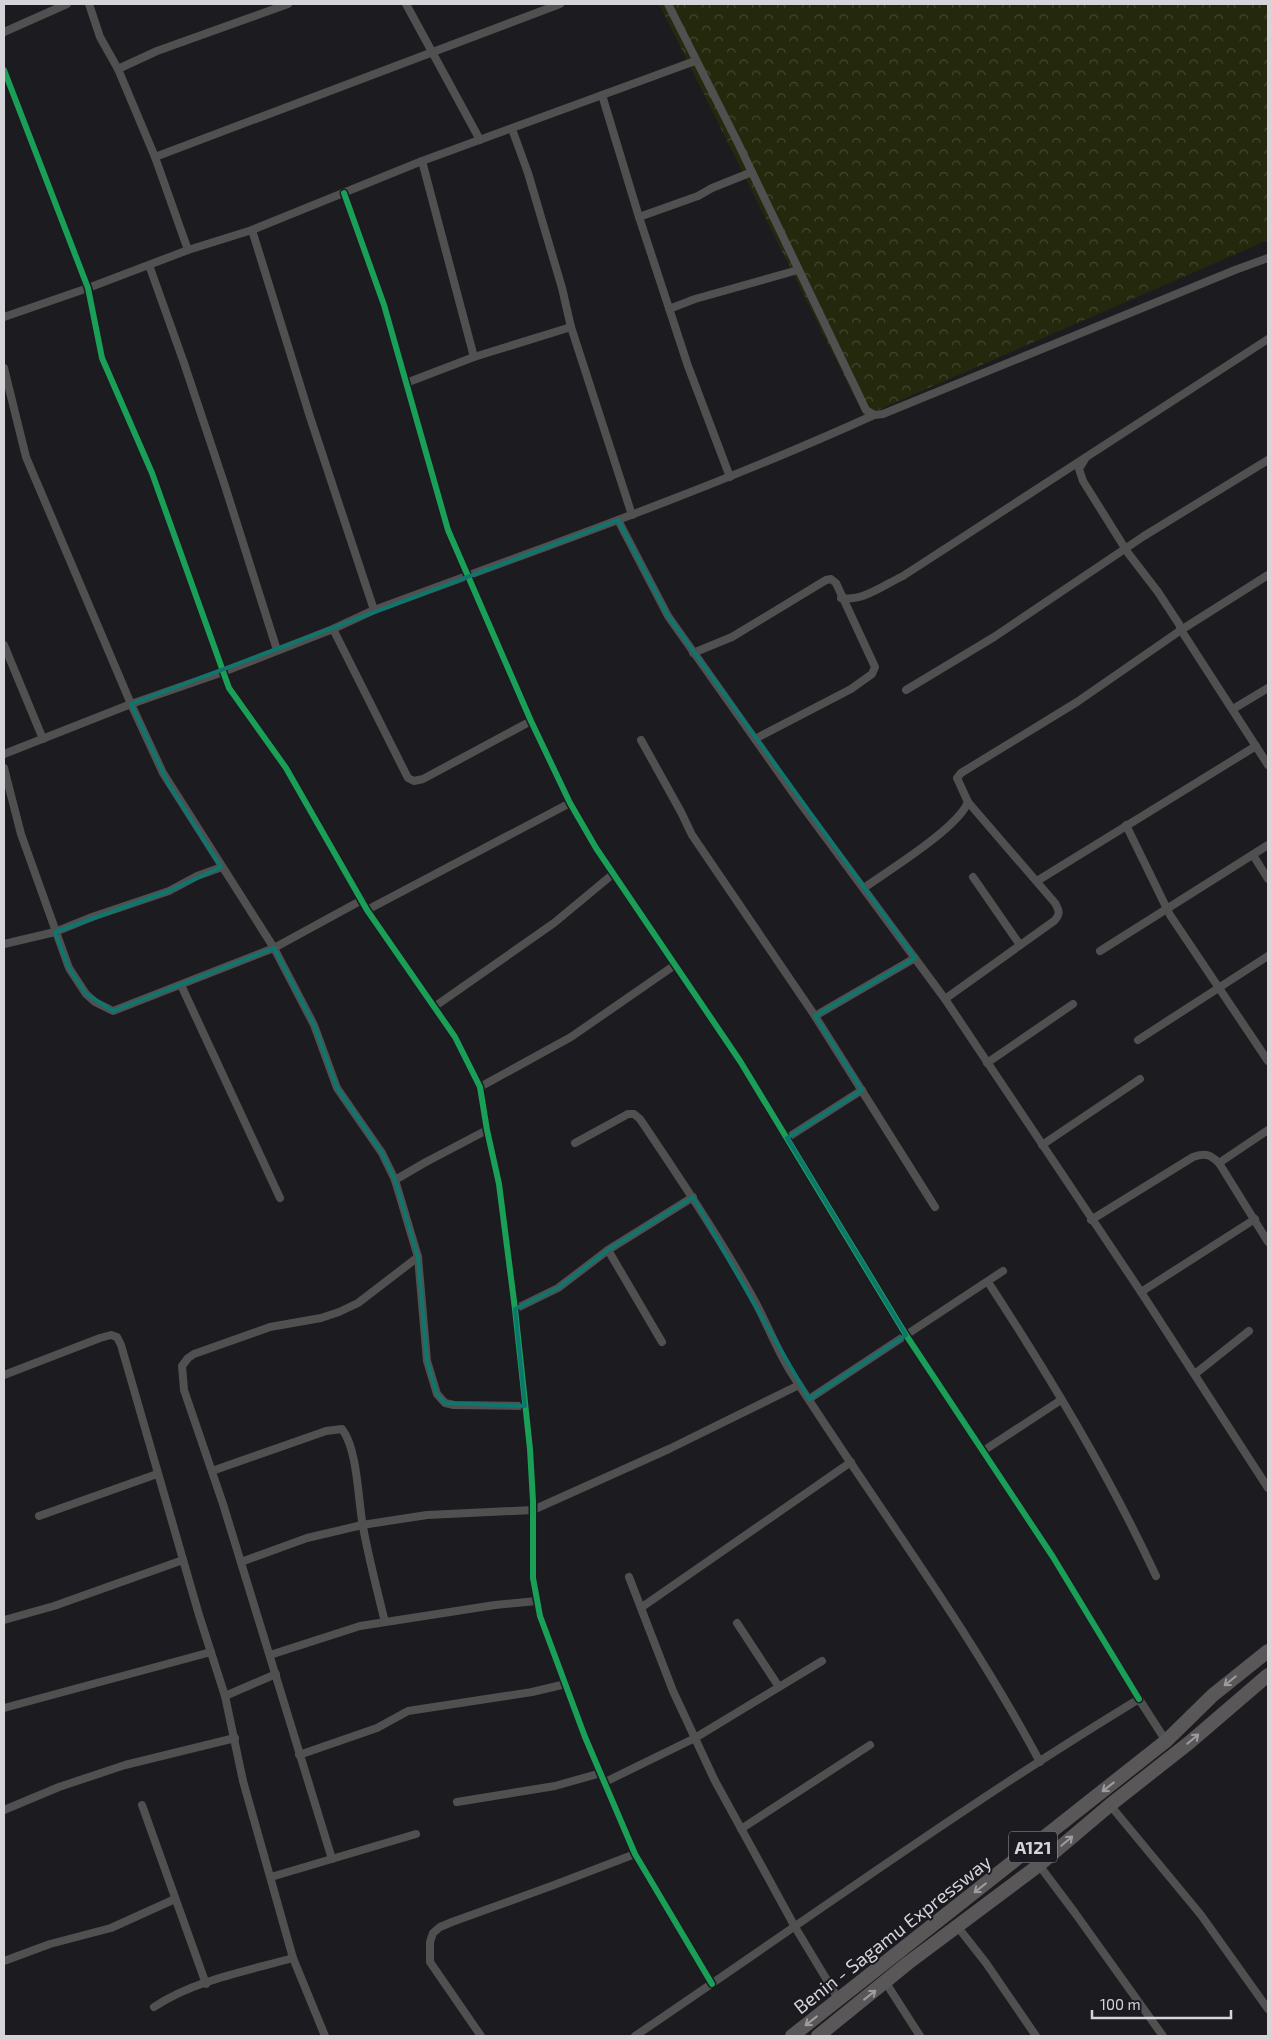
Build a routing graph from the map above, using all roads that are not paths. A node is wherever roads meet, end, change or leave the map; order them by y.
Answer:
1 (67, 4) edge
2 (89, 4) edge
3 (288, 4) edge
4 (406, 4) edge
5 (560, 4) edge
6 (668, 4) edge
7 (4, 32) edge
8 (433, 53) junction
9 (695, 61) junction
10 (118, 69) junction
11 (4, 70) edge
12 (602, 95) junction
13 (512, 129) junction
14 (480, 140) junction
15 (155, 157) junction
16 (422, 161) junction
17 (752, 172) junction
18 (344, 193) junction
19 (639, 216) junction
20 (252, 230) junction
21 (188, 250) junction
22 (1268, 258) edge
23 (148, 265) junction
24 (798, 270) junction
25 (88, 288) junction
26 (669, 309) junction
27 (4, 317) edge
28 (571, 328) junction
29 (1268, 339) edge
30 (474, 357) junction
31 (4, 368) edge
32 (406, 382) junction
33 (874, 415) junction
34 (1086, 457) junction
35 (1268, 460) edge
36 (730, 477) junction
37 (632, 515) junction
38 (618, 520) junction
39 (1125, 548) junction
40 (1268, 575) edge
41 (467, 576) junction
42 (841, 598) junction
43 (374, 610) junction
44 (333, 628) junction
45 (1181, 630) junction
46 (4, 645) edge
47 (277, 650) junction
48 (693, 653) junction
49 (223, 672) junction
50 (1268, 688) edge
51 (906, 690) dead end
52 (131, 704) junction
53 (1233, 709) junction
54 (531, 722) junction
55 (44, 739) junction
56 (755, 739) junction
57 (641, 740) dead end
58 (1256, 746) junction
59 (4, 754) edge
60 (1268, 765) edge
61 (4, 768) edge
62 (968, 802) junction
63 (570, 803) junction
64 (1126, 825) junction
65 (1268, 846) edge
66 (1253, 855) junction
67 (222, 867) junction
68 (613, 874) junction
69 (973, 877) dead end
70 (1268, 879) edge
71 (1037, 881) junction
72 (864, 888) junction
73 (362, 900) junction
74 (1166, 908) junction
75 (366, 910) junction
76 (55, 932) junction
77 (4, 944) edge
78 (1020, 945) junction
79 (274, 948) junction
80 (1100, 951) dead end
81 (1268, 956) edge
82 (915, 958) junction
83 (675, 965) junction
84 (181, 985) junction
85 (1219, 987) junction
86 (945, 1000) junction
87 (1073, 1004) dead end
88 (434, 1007) junction
89 (815, 1016) junction
90 (1138, 1040) dead end
91 (1268, 1061) edge
92 (987, 1063) junction
93 (1140, 1079) dead end
94 (480, 1087) junction
95 (862, 1090) junction
96 (487, 1130) junction
97 (1268, 1130) edge
98 (787, 1138) junction
99 (574, 1142) dead end
100 (1042, 1145) junction
101 (1219, 1163) junction
102 (395, 1180) junction
103 (693, 1197) junction
104 (280, 1198) dead end
105 (935, 1207) dead end
106 (1255, 1219) junction
107 (1091, 1220) junction
108 (1268, 1242) edge
109 (608, 1250) junction
110 (418, 1257) junction
111 (1003, 1271) dead end
112 (988, 1282) junction
113 (1141, 1292) junction
114 (514, 1308) junction
115 (1249, 1331) dead end
116 (906, 1334) junction
117 (662, 1342) dead end
118 (1195, 1374) junction
119 (4, 1375) edge
120 (799, 1385) junction
121 (809, 1399) junction
122 (1061, 1400) junction
123 (525, 1406) junction
124 (983, 1451) junction
125 (851, 1462) junction
126 (212, 1471) junction
127 (157, 1474) junction
128 (1268, 1488) edge
129 (533, 1510) junction
130 (39, 1516) dead end
131 (362, 1525) junction
132 (182, 1560) junction
133 (241, 1562) junction
134 (1156, 1576) dead end
135 (629, 1577) dead end
136 (537, 1601) junction
137 (642, 1607) junction
138 (4, 1620) edge
139 (385, 1622) junction
140 (736, 1624) dead end
141 (1268, 1651) edge
142 (211, 1652) junction
143 (270, 1655) junction
144 (822, 1662) dead end
145 (276, 1674) junction
146 (1268, 1675) edge
147 (566, 1684) junction
148 (779, 1688) junction
149 (225, 1696) junction
150 (1139, 1699) junction
151 (4, 1708) edge
152 (235, 1738) junction
153 (695, 1738) junction
154 (1166, 1741) junction
155 (870, 1745) dead end
156 (300, 1755) junction
157 (1040, 1762) junction
158 (600, 1773) junction
159 (605, 1782) junction
160 (457, 1802) dead end
161 (1110, 1804) junction
162 (142, 1805) dead end
163 (4, 1810) edge
164 (741, 1829) junction
165 (416, 1834) dead end
166 (635, 1854) junction
167 (332, 1859) junction
168 (1038, 1865) junction
169 (271, 1877) junction
170 (175, 1898) junction
171 (957, 1926) junction
172 (795, 1927) junction
173 (294, 1958) junction
174 (4, 1961) edge
175 (886, 1983) junction
176 (206, 1984) junction
177 (712, 1984) junction
178 (839, 2000) junction
179 (154, 2007) dead end
180 (1268, 2009) edge
181 (325, 2036) edge
182 (481, 2036) edge
183 (635, 2036) edge
184 (792, 2036) edge
185 (818, 2036) edge
186 (920, 2036) edge
187 (1036, 2036) edge
188 (1163, 2036) edge

1 - 7 street
2 - 10 street
3 - 10 street
4 - 8 street
5 - 8 street
6 - 9 street
8 - 14 street
8 - 15 street
9 - 12 street
9 - 17 street
10 - 15 street
11 - 25 street
12 - 13 street
12 - 19 street
13 - 14 street
13 - 28 street
14 - 16 street
15 - 21 street
16 - 18 street
16 - 30 street
17 - 19 street
17 - 24 street
18 - 20 street
18 - 32 street
19 - 26 street
20 - 21 street
20 - 43 street
21 - 23 street
22 - 33 street
23 - 25 street
23 - 47 street
24 - 26 street
24 - 33 street
25 - 27 street
25 - 49 street
26 - 36 street
28 - 30 street
28 - 37 street
29 - 34 street
30 - 32 street
31 - 52 street
32 - 41 street
33 - 36 street
34 - 39 street
34 - 42 street
35 - 39 street
36 - 37 street
37 - 38 street
38 - 41 street
38 - 48 street
39 - 45 street
39 - 51 street
40 - 45 street
41 - 43 street
41 - 54 street
42 - 48 street
42 - 56 street
43 - 44 street
44 - 47 street
44 - 54 street
45 - 53 street
45 - 62 street
46 - 55 street
47 - 49 street
48 - 56 street
49 - 52 street
49 - 73 street
50 - 53 street
52 - 55 street
52 - 67 street
53 - 58 street
54 - 63 street
55 - 59 street
56 - 72 street
57 - 89 street
58 - 60 street
58 - 64 street
61 - 76 street
62 - 71 street
62 - 72 street
63 - 68 street
63 - 75 street
64 - 71 street
64 - 74 street
65 - 66 street
66 - 70 street
66 - 74 street
67 - 76 street
67 - 79 street
68 - 83 street
68 - 88 street
69 - 78 street
71 - 78 street
72 - 82 street
73 - 75 street
73 - 79 street
74 - 80 street
74 - 85 street
75 - 88 street
76 - 77 street
76 - 84 street
78 - 86 street
79 - 84 street
79 - 102 street
81 - 85 street
82 - 86 street
82 - 89 street
83 - 94 street
83 - 98 street
84 - 104 street
85 - 90 street
85 - 91 street
86 - 92 street
87 - 92 street
88 - 94 street
89 - 95 street
92 - 100 street
93 - 100 street
94 - 96 street
95 - 98 street
95 - 105 street
96 - 102 street
96 - 114 street
97 - 101 street
98 - 116 street
99 - 103 street
100 - 107 street
101 - 106 street
101 - 107 street
102 - 110 street
103 - 109 street
103 - 120 street
106 - 108 street
106 - 113 street
107 - 113 street
109 - 114 street
109 - 117 street
110 - 123 street
110 - 126 street
111 - 112 street
112 - 116 street
112 - 122 street
113 - 118 street
114 - 123 street
115 - 118 street
116 - 121 street
116 - 124 street
118 - 128 street
119 - 127 street
120 - 121 street
120 - 129 street
121 - 125 street
122 - 124 street
122 - 134 street
123 - 129 street
124 - 150 street
125 - 137 street
125 - 157 street
126 - 131 street
126 - 133 street
127 - 130 street
127 - 132 street
129 - 131 street
129 - 136 street
131 - 133 street
131 - 139 street
132 - 138 street
132 - 142 street
133 - 143 street
135 - 137 street
136 - 139 street
136 - 147 street
137 - 153 street
139 - 143 street
140 - 148 street
141 -> 154 highway, Benin - Sagamu Expressway / A121
142 - 149 street
142 - 151 street
143 - 145 street
144 - 148 street
145 - 149 street
145 - 156 street
161 -> 146 highway, A121
147 - 156 street
147 - 158 street
148 - 153 street
149 - 152 street
150 - 154 street
150 - 157 street
152 - 163 street
152 - 169 street
153 - 159 street
153 - 164 street
154 -> 178 highway, Benin - Sagamu Expressway / A121
155 - 164 street
156 - 167 street
157 - 172 street
158 - 159 street
158 - 160 street
159 - 166 street
168 -> 161 highway, A121
161 - 180 street
162 - 170 street
164 - 172 street
165 - 167 street
166 - 177 street
166 - 182 street
167 - 169 street
168 - 171 highway, A121
168 - 188 street
169 - 173 street
170 - 174 street
170 - 176 street
171 - 175 highway, A121
171 - 187 street
172 - 177 street
172 - 178 street
173 - 176 street
173 - 181 street
185 -> 175 highway, A121
175 - 186 street
176 - 179 street
177 - 183 street
178 -> 184 highway, Benin - Sagamu Expressway / A121

